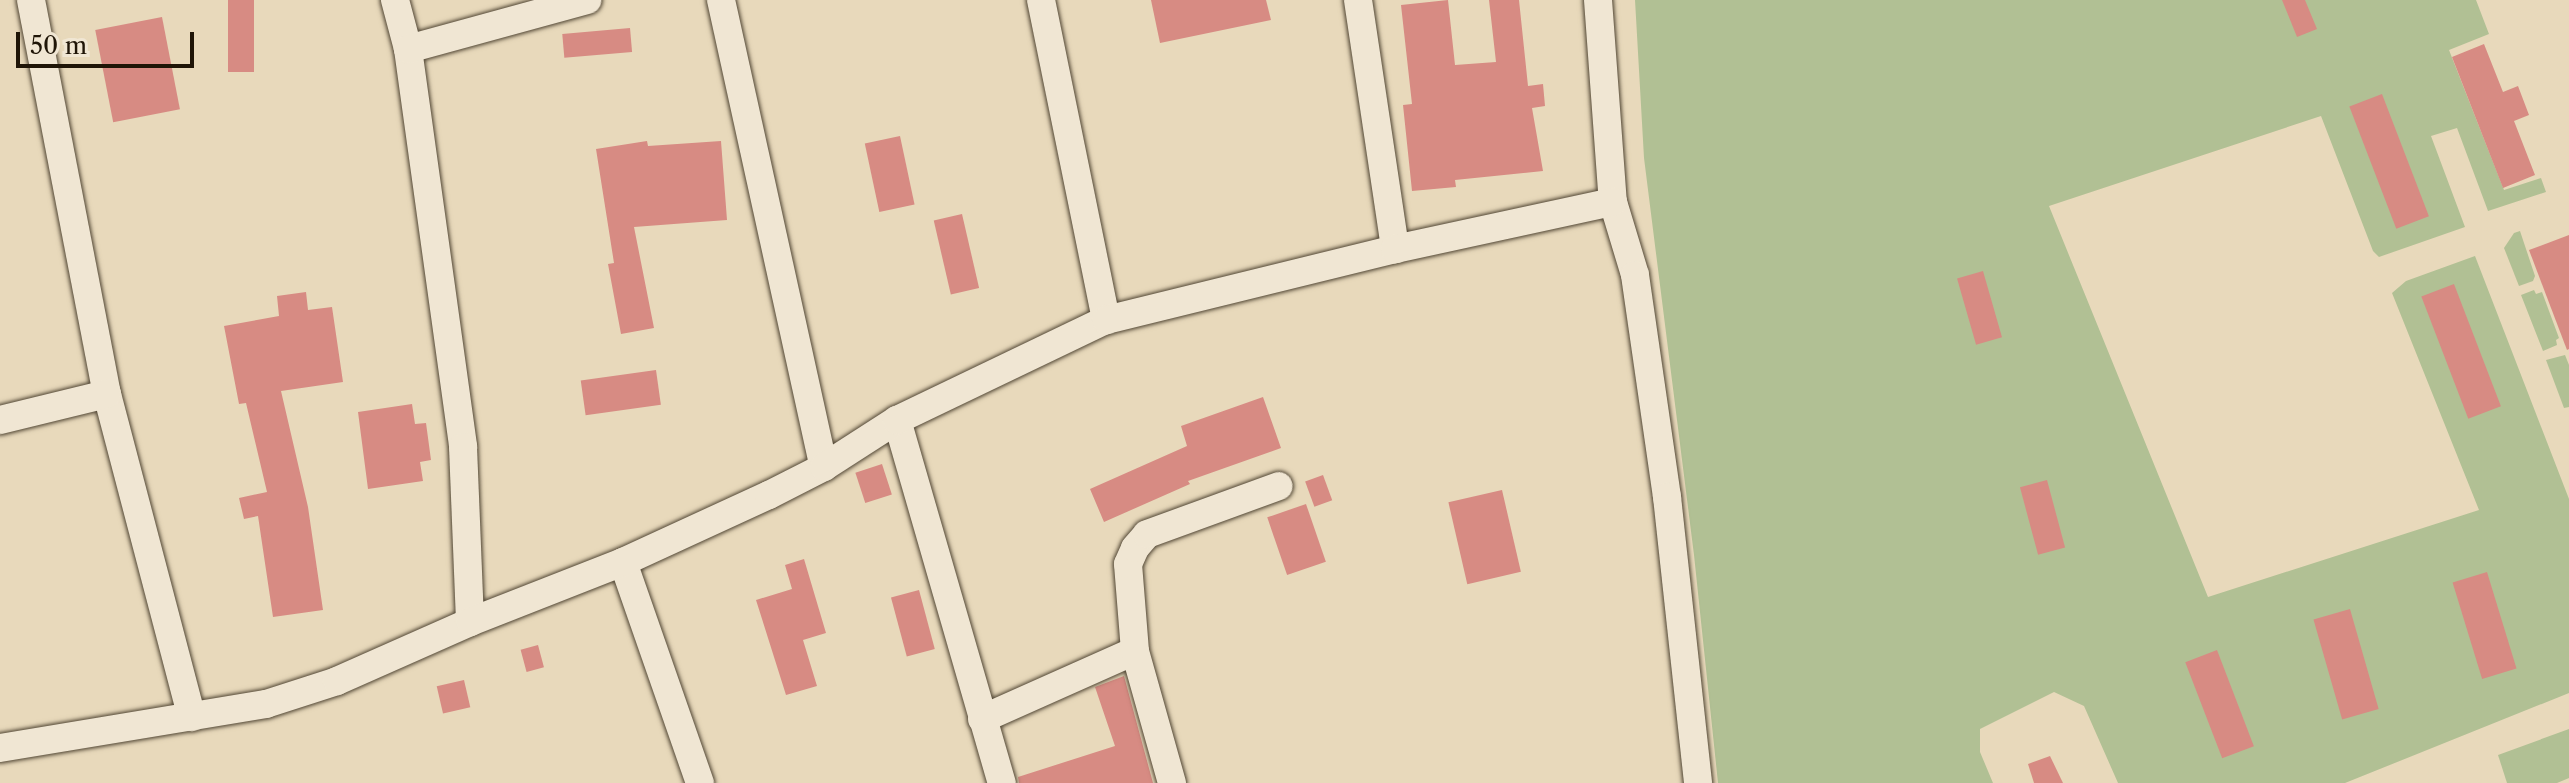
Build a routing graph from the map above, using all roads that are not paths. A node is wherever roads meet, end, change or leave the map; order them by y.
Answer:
1 (31, 0) edge
2 (395, 0) edge
3 (587, 0) edge
4 (721, 0) edge
5 (1041, 0) edge
6 (1358, 0) edge
7 (1598, 0) edge
8 (408, 49) junction
9 (1613, 202) junction
10 (1395, 249) junction
11 (1106, 320) junction
12 (107, 394) junction
13 (0, 420) edge
14 (897, 420) junction
15 (824, 467) junction
16 (1279, 486) dead end
17 (623, 562) junction
18 (470, 622) junction
19 (1135, 651) junction
20 (192, 717) junction
21 (982, 719) junction
22 (0, 748) edge
23 (700, 783) edge
24 (1002, 783) edge
25 (1172, 783) edge
26 (1698, 783) edge

1 - 12 street
2 - 8 street
3 - 8 street
4 - 15 street
5 - 11 street
6 - 10 street
7 - 9 street
8 - 18 street
9 - 10 street
9 - 26 street
10 - 11 street
11 - 14 street
12 - 13 street
12 - 20 street
14 - 15 street
14 - 21 street
15 - 17 street
16 - 19 street
17 - 18 street
17 - 23 street
18 - 20 street
19 - 21 street
19 - 25 street
20 - 22 street
21 - 24 street

